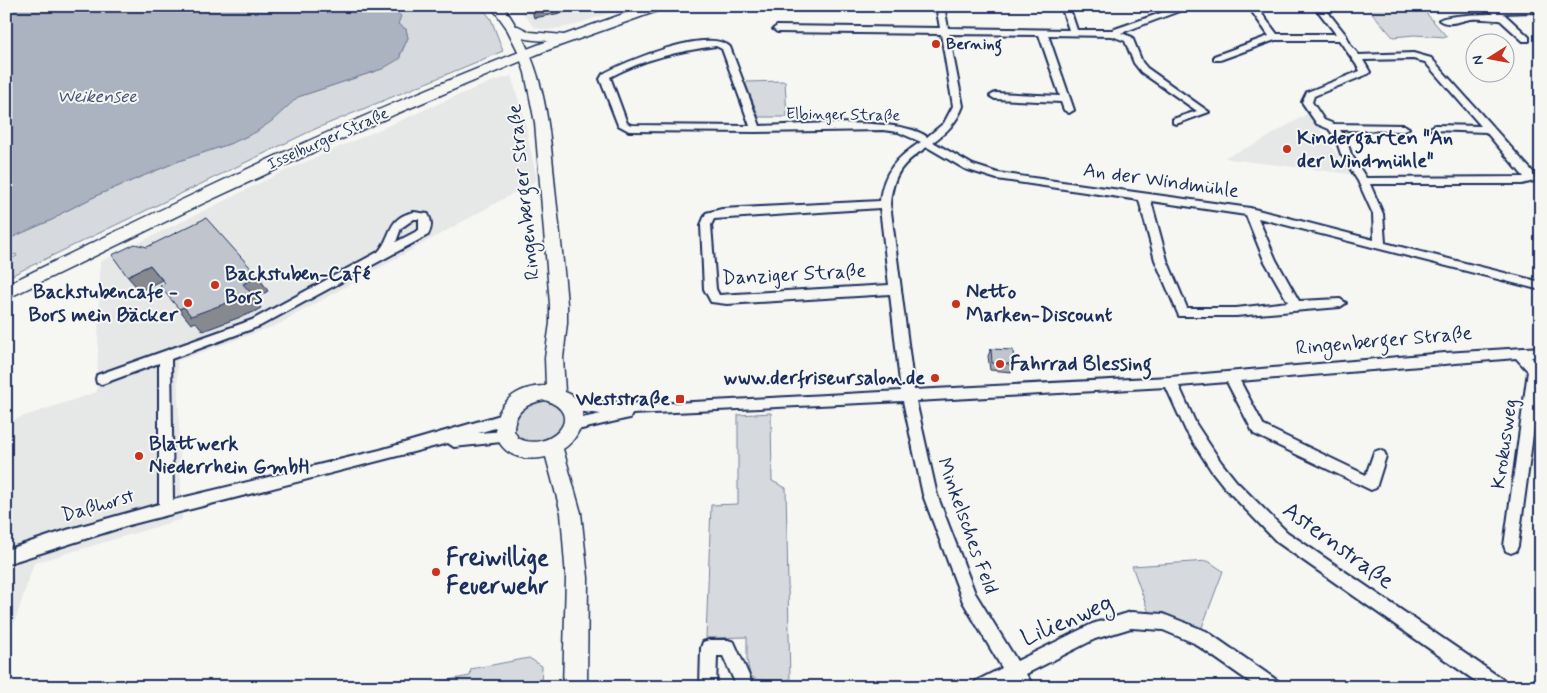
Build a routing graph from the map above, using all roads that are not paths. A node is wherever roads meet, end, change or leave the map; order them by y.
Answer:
1 (497, 6) edge
2 (659, 6) edge
3 (940, 6) edge
4 (1065, 6) edge
5 (1252, 6) edge
6 (1318, 6) edge
7 (1175, 8) edge
8 (1536, 10) dead end
9 (1496, 11) edge
10 (1443, 20) dead end
11 (776, 29) dead end
12 (513, 30) junction
13 (588, 32) junction
14 (945, 32) junction
15 (1043, 33) junction
16 (1074, 33) junction
17 (1113, 33) junction
18 (1274, 37) junction
19 (1343, 37) junction
20 (1526, 39) dead end
21 (525, 55) junction
22 (1217, 58) dead end
23 (1357, 58) junction
24 (995, 96) dead end
25 (1065, 98) junction
26 (1069, 110) dead end
27 (1176, 121) dead end
28 (1333, 127) junction
29 (1404, 128) dead end
30 (1435, 128) dead end
31 (756, 129) junction
32 (1489, 129) junction
33 (926, 141) junction
34 (1363, 181) junction
35 (1144, 197) junction
36 (885, 204) junction
37 (1250, 212) junction
38 (1380, 245) junction
39 (381, 256) dead end
40 (1541, 286) edge
41 (895, 289) junction
42 (6, 293) edge
43 (1340, 303) dead end
44 (1296, 306) junction
45 (1541, 352) edge
46 (554, 353) junction
47 (1519, 354) junction
48 (165, 358) junction
49 (1231, 377) junction
50 (102, 379) dead end
51 (1170, 382) junction
52 (535, 394) junction
53 (556, 394) junction
54 (908, 396) junction
55 (572, 406) junction
56 (654, 409) junction
57 (573, 425) junction
58 (505, 429) junction
59 (553, 446) junction
60 (1379, 456) dead end
61 (166, 509) junction
62 (1511, 546) dead end
63 (6, 557) edge
64 (1013, 670) junction
65 (575, 687) edge
66 (708, 687) edge
67 (746, 687) edge
68 (982, 687) edge
69 (1026, 687) edge
70 (1272, 687) edge
71 (1499, 687) edge

1 - 12 main road, Ringenberger Straße
2 - 13 main road, Isselburger Straße
3 - 14 street
4 - 16 street
5 - 18 street
6 - 19 street
7 - 17 street
8 - 9 street
9 - 10 street
9 - 20 street
11 - 14 street
12 - 13 main road
12 - 21 main road, Ringenberger Straße
13 - 21 main road, Isselburger Straße
14 - 15 street
14 - 33 street
15 - 16 street
15 - 25 street
16 - 17 street
17 - 27 street
18 - 19 street
18 - 22 street
19 - 23 street
21 - 42 main road, Isselburger Straße
21 - 46 main road, Ringenberger Straße
23 - 28 street
23 - 32 street
24 - 25 street
25 - 26 street
28 - 29 street
28 - 34 street
30 - 32 street
31 - 31 street, Elbinger Straße
31 - 33 street, Elbinger Straße
32 - 34 street
33 - 35 street, An der Windmühle
33 - 36 street, Danziger Straße
34 - 38 street
35 - 37 street, An der Windmühle
35 - 44 street
36 - 41 street, Danziger Straße
36 - 41 street, Danziger Straße
37 - 38 street, An der Windmühle
37 - 44 street
38 - 40 street, An der Windmühle
39 - 48 street
41 - 54 street, Danziger Straße
43 - 44 street
45 - 47 street, Ringenberger Straße
46 - 52 main road, Ringenberger Straße
46 - 53 main road, Ringenberger Straße
47 - 49 street, Ringenberger Straße
47 - 62 street, Krokusweg
48 - 50 street
48 - 61 street
49 - 51 street, Ringenberger Straße
49 - 60 street
51 - 54 street, Ringenberger Straße
51 - 71 street, Asternstraße
52 - 53 main road
52 - 58 main road
53 - 55 main road
54 - 56 street, Ringenberger Straße
54 - 64 street, Minkelsches Feld
55 - 56 street, Ringenberger Straße
55 - 57 main road
56 - 57 street, Ringenberger Straße
57 - 59 main road
58 - 59 main road
58 - 61 street, Daßhorst
59 - 65 main road
61 - 63 street, Daßhorst
64 - 68 street, Lilienweg
64 - 69 street, Minkelsches Feld
64 - 70 street, Lilienweg
66 - 67 street

